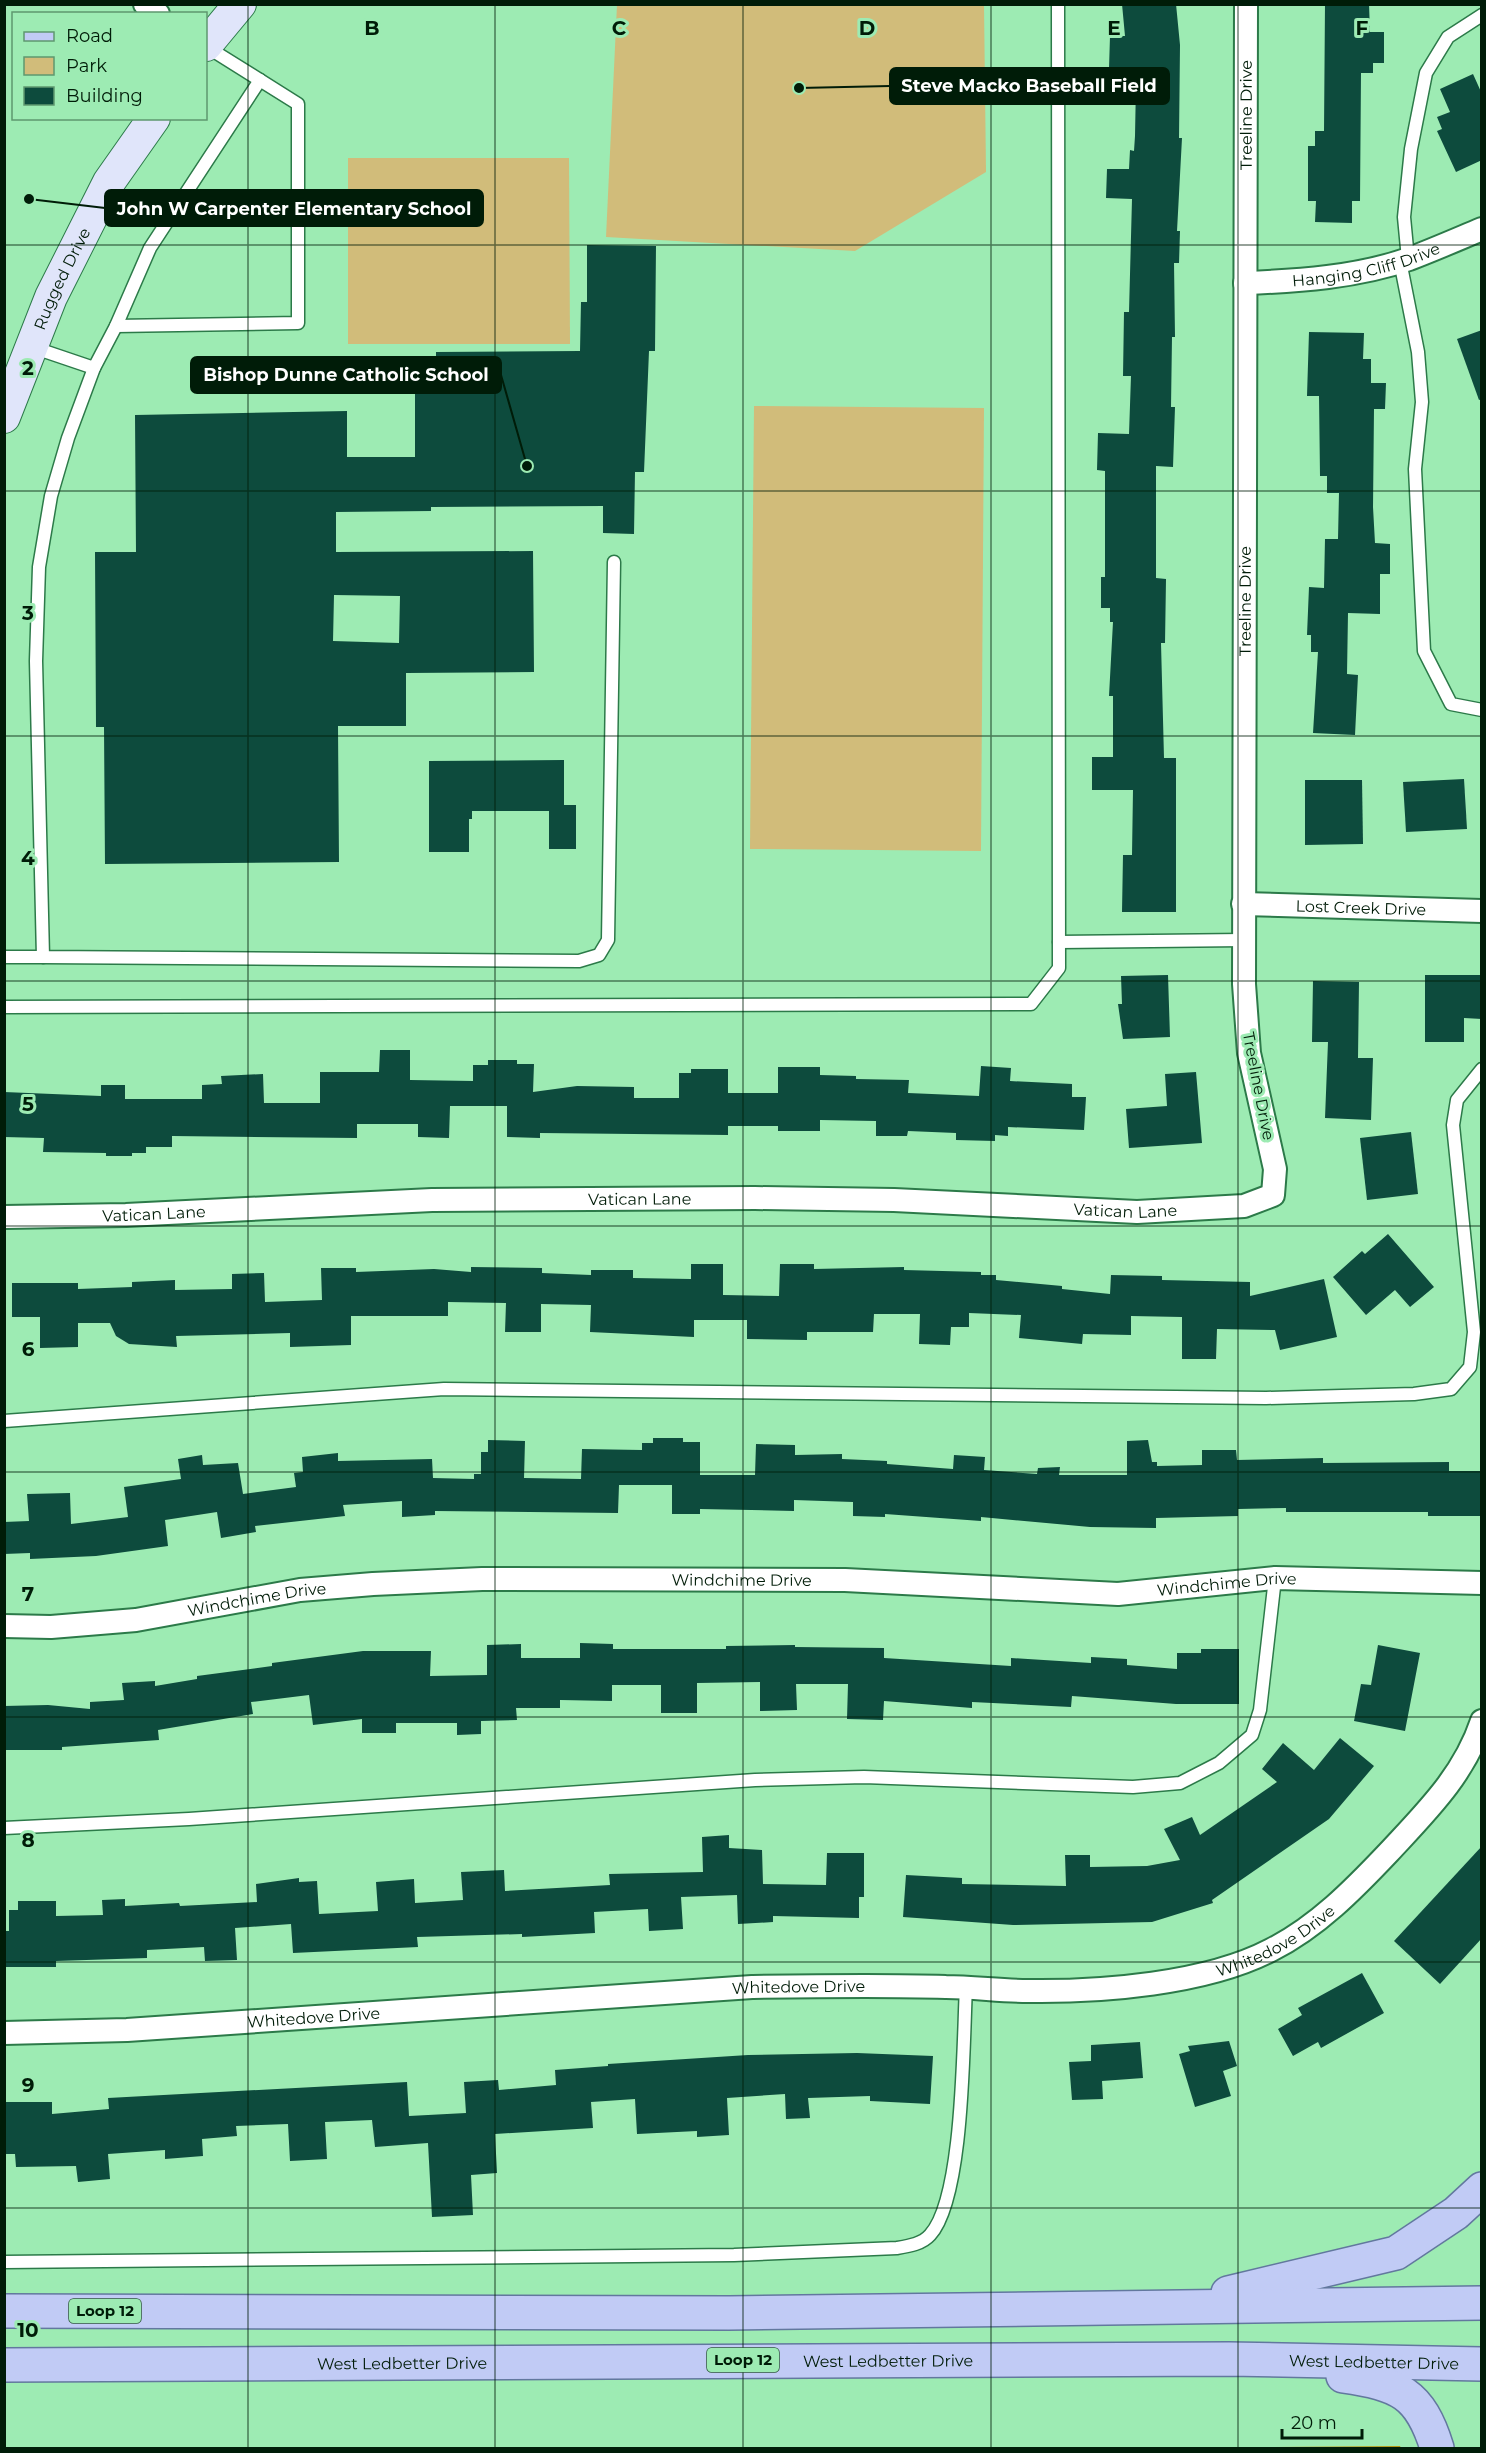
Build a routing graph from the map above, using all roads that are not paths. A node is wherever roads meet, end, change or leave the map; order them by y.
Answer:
1 (240, 4) edge
2 (1058, 4) edge
3 (1246, 4) edge
4 (1482, 15) edge
5 (207, 45) edge
6 (207, 47) edge
7 (260, 80) junction
8 (153, 120) edge
9 (1482, 229) edge
10 (1404, 260) junction
11 (1245, 283) junction
12 (116, 326) junction
13 (31, 347) junction
14 (94, 368) junction
15 (5, 416) edge
16 (614, 562) dead end
17 (1482, 710) edge
18 (1243, 904) junction
19 (1482, 911) edge
20 (1244, 940) junction
21 (1059, 942) junction
22 (4, 957) edge
23 (43, 957) junction
24 (4, 1006) edge
25 (1482, 1069) edge
26 (1274, 1195) joint
27 (4, 1217) edge
28 (4, 1421) edge
29 (1275, 1578) junction
30 (1482, 1583) edge
31 (4, 1626) edge
32 (1482, 1721) edge
33 (4, 1828) edge
34 (966, 1987) junction
35 (4, 2033) edge
36 (1482, 2188) edge
37 (4, 2262) edge
38 (1482, 2303) edge
39 (1157, 2308) junction
40 (4, 2311) edge
41 (729, 2313) junction
42 (1229, 2359) junction
43 (729, 2360) junction
44 (1482, 2364) edge
45 (4, 2365) edge
46 (1437, 2448) edge

1 - 5 street
2 - 21 lane
3 - 11 street, Treeline Drive
4 - 10 lane
6 - 7 lane
7 - 12 lane
7 - 12 lane
8 - 13 street, Rugged Drive
9 - 10 street, Hanging Cliff Drive
10 - 11 street, Hanging Cliff Drive
10 - 17 lane
11 - 18 street, Treeline Drive
12 - 14 lane
13 - 14 lane
13 - 15 street, Rugged Drive
14 - 23 lane
16 - 23 lane
18 - 19 street, Lost Creek Drive
18 - 20 street, Treeline Drive
20 - 21 lane
20 - 26 street, Treeline Drive
21 - 24 lane
22 - 23 lane
25 - 28 lane
26 - 27 street, Vatican Lane
29 - 30 street, Windchime Drive
29 - 31 street, Windchime Drive
29 - 33 lane
32 - 34 street, Whitedove Drive
34 - 35 street, Whitedove Drive
34 - 37 lane
36 - 39 main road
38 - 39 main road, Loop 12
39 - 41 main road, Loop 12
40 - 41 main road, Loop 12
41 - 43 main road
42 - 43 main road, West Ledbetter Drive / Loop 12
42 - 44 main road, West Ledbetter Drive / Loop 12
42 - 46 main road
43 - 45 main road, West Ledbetter Drive / Loop 12

